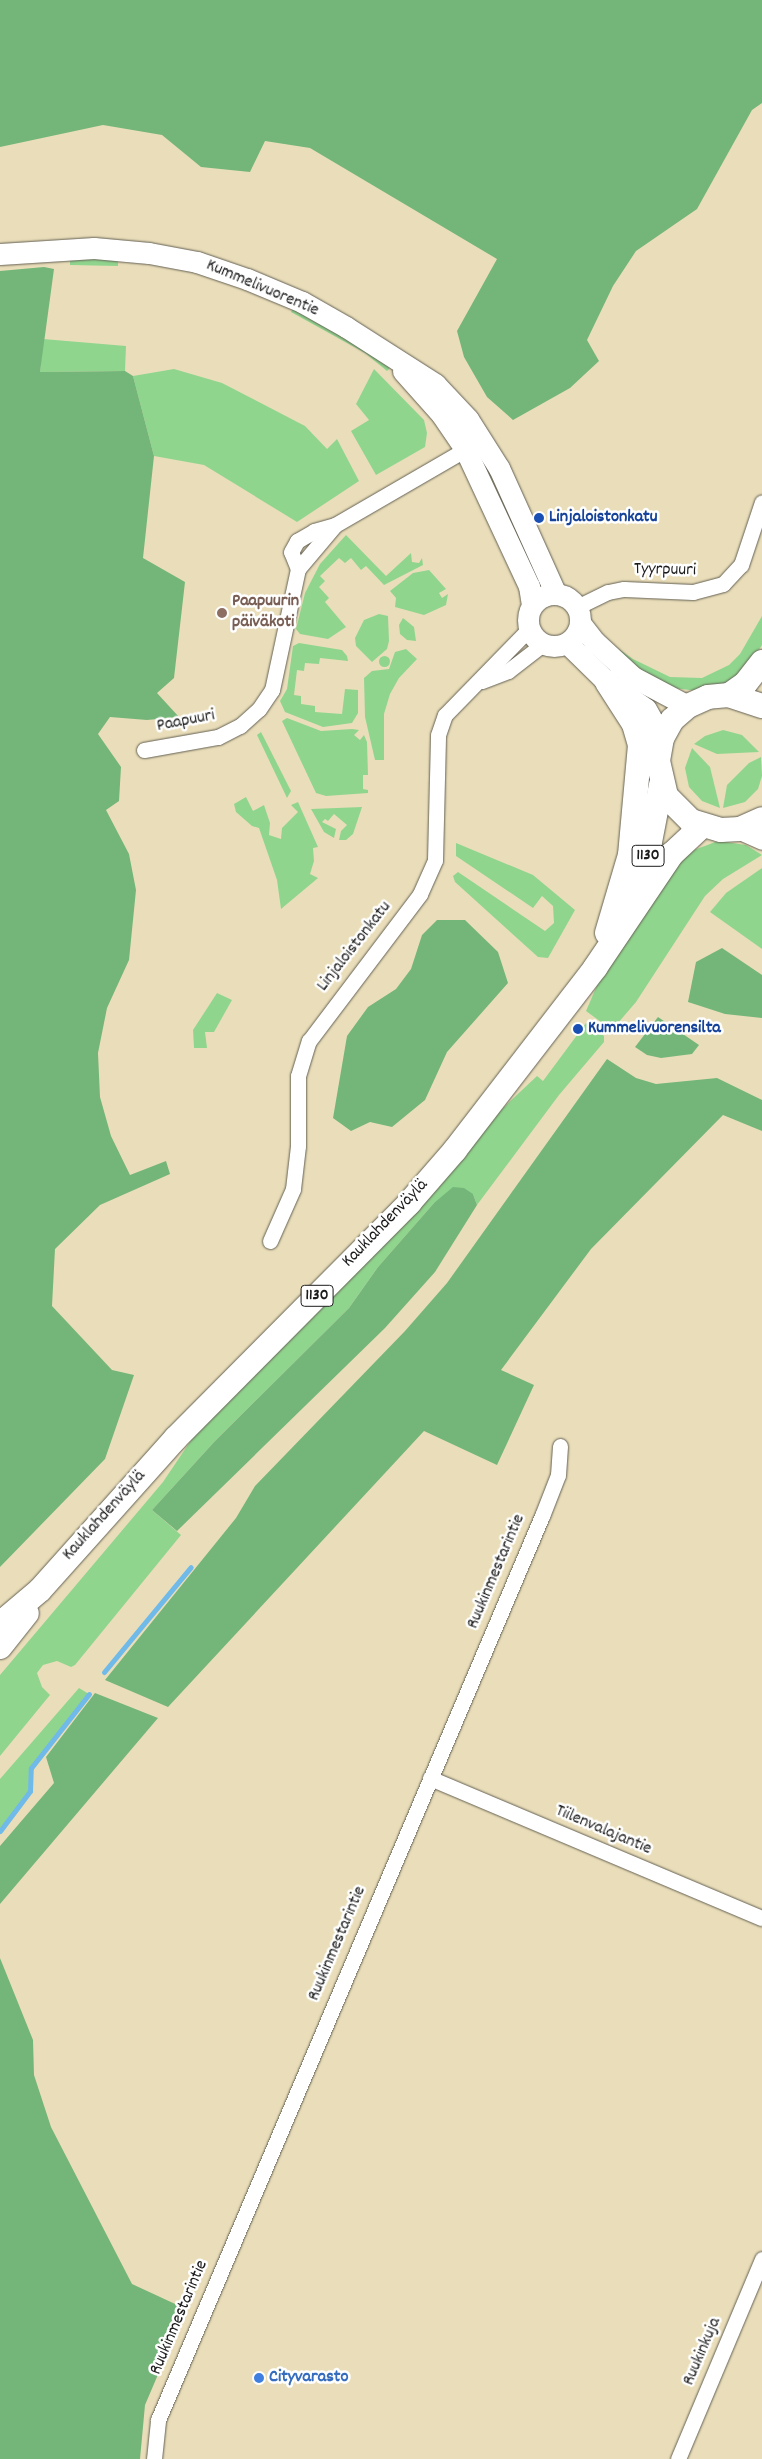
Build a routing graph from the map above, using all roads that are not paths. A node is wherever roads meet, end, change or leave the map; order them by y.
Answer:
1 (0, 254) edge
2 (473, 445) junction
3 (762, 502) edge
4 (556, 594) junction
5 (532, 605) junction
6 (578, 615) junction
7 (536, 637) junction
8 (567, 643) junction
9 (762, 662) edge
10 (607, 682) junction
11 (476, 683) junction
12 (729, 695) junction
13 (688, 706) junction
14 (762, 706) edge
15 (662, 738) junction
16 (144, 750) dead end
17 (661, 785) junction
18 (762, 819) edge
19 (702, 826) junction
20 (740, 829) junction
21 (762, 839) edge
22 (623, 924) junction
23 (595, 968) junction
24 (270, 1241) dead end
25 (560, 1446) dead end
26 (40, 1590) junction
27 (0, 1624) edge
28 (0, 1647) edge
29 (430, 1778) junction
30 (762, 1918) edge
31 (762, 2259) edge
32 (154, 2459) edge
33 (678, 2459) edge

1 - 2 street, Kummelivuorentie
2 - 4 street, Kummelivuorentie
2 - 5 street, Kummelivuorentie
2 - 16 street, Paapuuri
3 - 6 street, Tyyrpuuri
4 - 5 street
4 - 6 street
5 - 7 street
6 - 8 street
6 - 13 street
7 - 8 street
7 - 11 street, Linjaloistonkatu
7 - 11 street, Linjaloistonkatu
8 - 10 street
9 - 12 main road
10 - 15 street
10 - 23 main road
11 - 24 street, Linjaloistonkatu
12 - 13 main road
12 - 14 main road
13 - 15 main road
15 - 17 main road
17 - 19 main road
17 - 22 main road, Kauklahdenväylä / 1130
18 - 20 main road
19 - 20 main road
19 - 22 main road, Kauklahdenväylä / 1130
20 - 21 street
22 - 23 main road, Kauklahdenväylä / 1130
23 - 26 main road, Kauklahdenväylä / 1130
25 - 29 street, Ruukinmestarintie
26 - 27 main road, Kauklahdenväylä / 1130
26 - 28 main road, Kauklahdenväylä / 1130
29 - 30 street, Tiilenvalajantie
29 - 32 street, Ruukinmestarintie
31 - 33 street, Ruukinkuja

